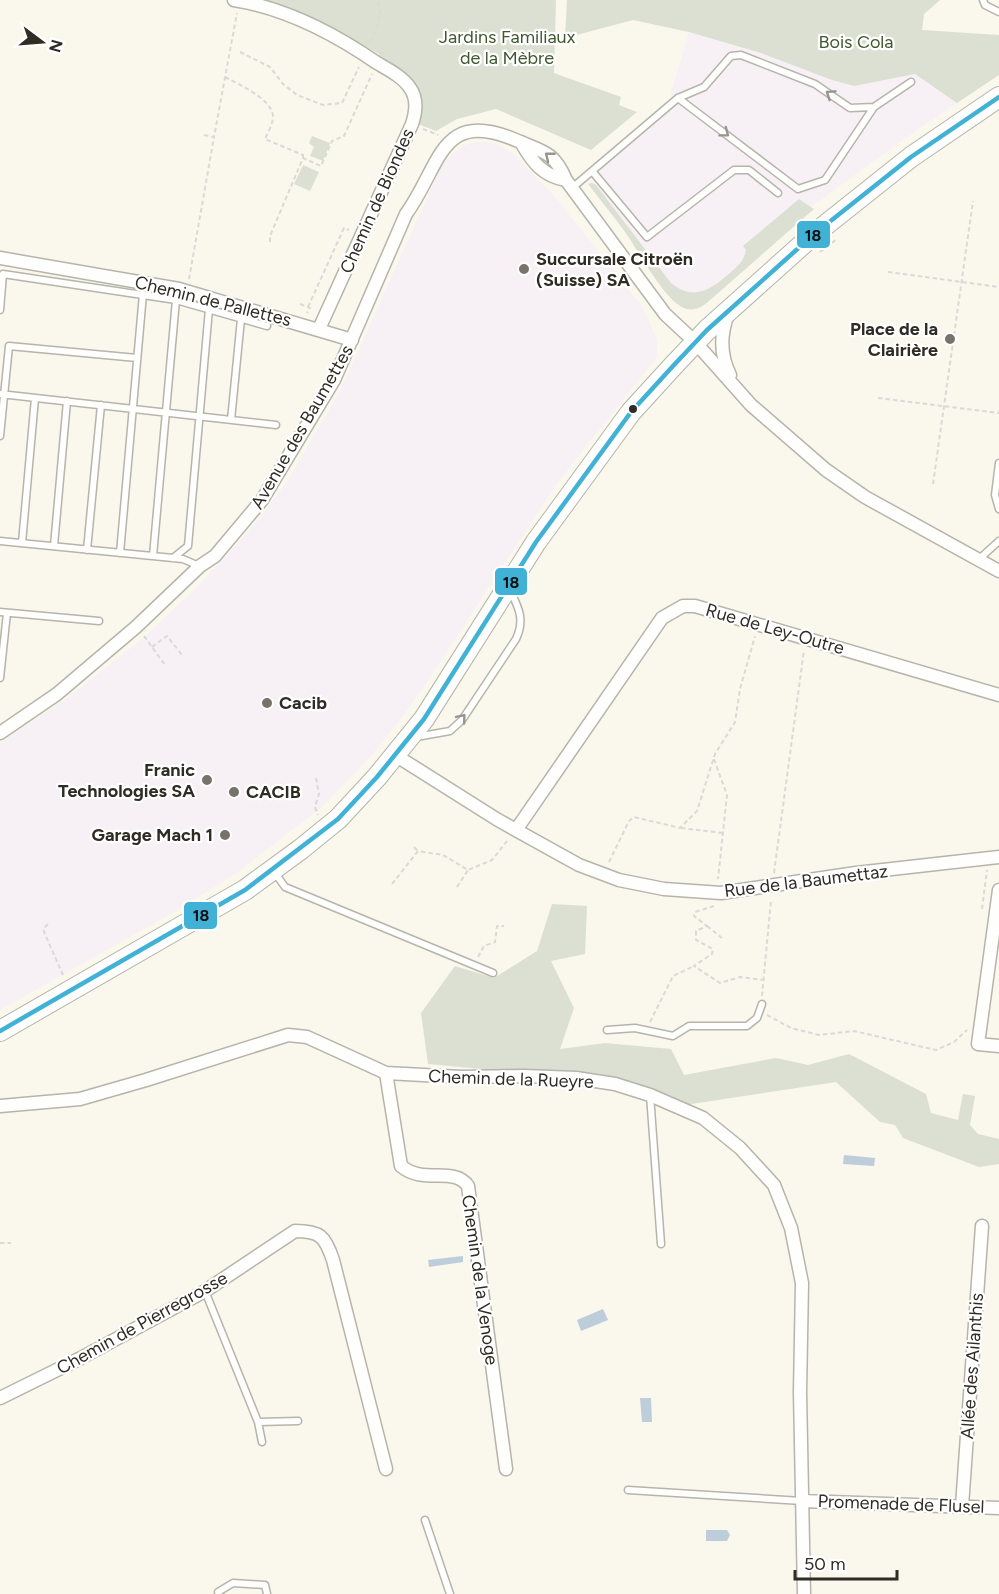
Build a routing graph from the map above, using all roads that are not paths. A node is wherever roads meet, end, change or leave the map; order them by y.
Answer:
1 (236, 0) edge
2 (983, 0) edge
3 (999, 12) edge
4 (911, 82) dead end
5 (999, 97) edge
6 (678, 98) junction
7 (874, 107) junction
8 (592, 171) junction
9 (569, 184) junction
10 (778, 193) dead end
11 (2, 259) edge
12 (3, 274) junction
13 (143, 294) junction
14 (176, 300) junction
15 (209, 309) junction
16 (0, 310) edge
17 (728, 311) junction
18 (241, 319) junction
19 (267, 326) dead end
20 (319, 329) junction
21 (352, 340) junction
22 (695, 342) junction
23 (0, 346) edge
24 (9, 346) junction
25 (136, 358) junction
26 (736, 387) junction
27 (2, 394) edge
28 (35, 398) junction
29 (67, 401) junction
30 (101, 405) junction
31 (133, 409) junction
32 (166, 413) junction
33 (199, 416) junction
34 (231, 420) junction
35 (276, 425) dead end
36 (0, 436) edge
37 (999, 463) edge
38 (999, 509) edge
39 (0, 541) edge
40 (999, 541) edge
41 (22, 543) junction
42 (54, 546) junction
43 (87, 550) junction
44 (120, 553) junction
45 (153, 556) junction
46 (173, 558) junction
47 (978, 561) junction
48 (200, 566) junction
49 (999, 571) edge
50 (509, 587) junction
51 (4, 613) edge
52 (99, 621) dead end
53 (0, 678) edge
54 (999, 695) edge
55 (0, 733) edge
56 (410, 737) junction
57 (395, 755) junction
58 (516, 830) junction
59 (993, 858) edge
60 (273, 870) junction
61 (999, 890) edge
62 (494, 973) dead end
63 (762, 1004) road end
64 (607, 1030) dead end
65 (0, 1031) edge
66 (999, 1046) edge
67 (386, 1073) junction
68 (650, 1095) junction
69 (0, 1107) edge
70 (982, 1226) dead end
71 (661, 1244) dead end
72 (205, 1291) junction
73 (0, 1398) edge
74 (298, 1421) dead end
75 (258, 1422) junction
76 (262, 1442) dead end
77 (386, 1469) dead end
78 (506, 1469) dead end
79 (628, 1491) dead end
80 (802, 1501) junction
81 (962, 1506) junction
82 (999, 1508) edge
83 (425, 1520) dead end
84 (218, 1592) dead end
85 (267, 1594) edge
86 (450, 1594) edge
87 (804, 1594) edge

1 - 20 street, Chemin de Biondes
2 - 3 lane
4 - 7 lane
5 - 17 main road
7 -> 6 lane
6 -> 7 lane
6 - 8 lane
8 - 9 lane
8 - 10 lane
9 - 21 street, Avenue des Baumettes
9 - 22 street, Avenue des Baumettes
11 - 12 lane
11 - 20 street, Chemin de Pallettes
12 - 13 lane
12 - 16 lane
13 - 14 lane
13 - 25 lane
14 - 15 lane
14 - 32 lane
15 - 18 lane
15 - 33 lane
17 - 22 main road
17 - 26 street
18 - 19 lane
18 - 34 lane
20 - 21 street, Chemin de Pallettes
21 - 48 street, Avenue des Baumettes
22 - 26 street, Avenue des Baumettes
22 - 50 main road
23 - 24 lane
24 - 25 lane
24 - 27 lane
25 - 31 lane
26 - 47 street, Avenue des Baumettes
27 - 28 lane
27 - 36 lane
28 - 29 lane
28 - 41 lane
29 - 30 lane
29 - 42 lane
30 - 31 lane
30 - 43 lane
31 - 32 lane
31 - 44 lane
32 - 33 lane
32 - 45 lane
33 - 34 lane
33 - 46 lane
34 - 35 lane
37 - 38 lane
39 - 41 lane
40 - 47 lane
41 - 42 lane
42 - 43 lane
43 - 44 lane
44 - 45 lane
45 - 46 lane
46 - 48 lane
47 - 49 street, Avenue des Baumettes
48 - 55 street, Avenue des Baumettes
50 - 56 main road
56 -> 50 lane
51 - 52 lane
51 - 53 lane
54 - 58 street, Rue de Ley-Outre
56 - 57 main road
57 - 58 street, Rue de la Baumettaz
57 - 60 main road
58 - 59 street, Rue de la Baumettaz
60 - 62 lane
60 - 65 main road
61 - 66 street
63 - 64 lane
67 - 68 street, Chemin de la Rueyre
67 - 69 street, Chemin de la Rueyre
67 - 78 street, Chemin de la Venoge
68 - 71 lane
68 - 80 street, Chemin de la Rueyre
70 - 81 street, Allée des Ailanthis
72 - 73 street, Chemin de Pierregrosse
72 - 75 lane
72 - 77 street, Chemin de Pierregrosse
74 - 75 lane
75 - 76 lane
79 - 80 lane
80 - 81 street, Promenade de Flusel
80 - 87 street, Chemin de la Rueyre
81 - 82 street, Promenade de Flusel
83 - 86 lane
84 - 85 lane

